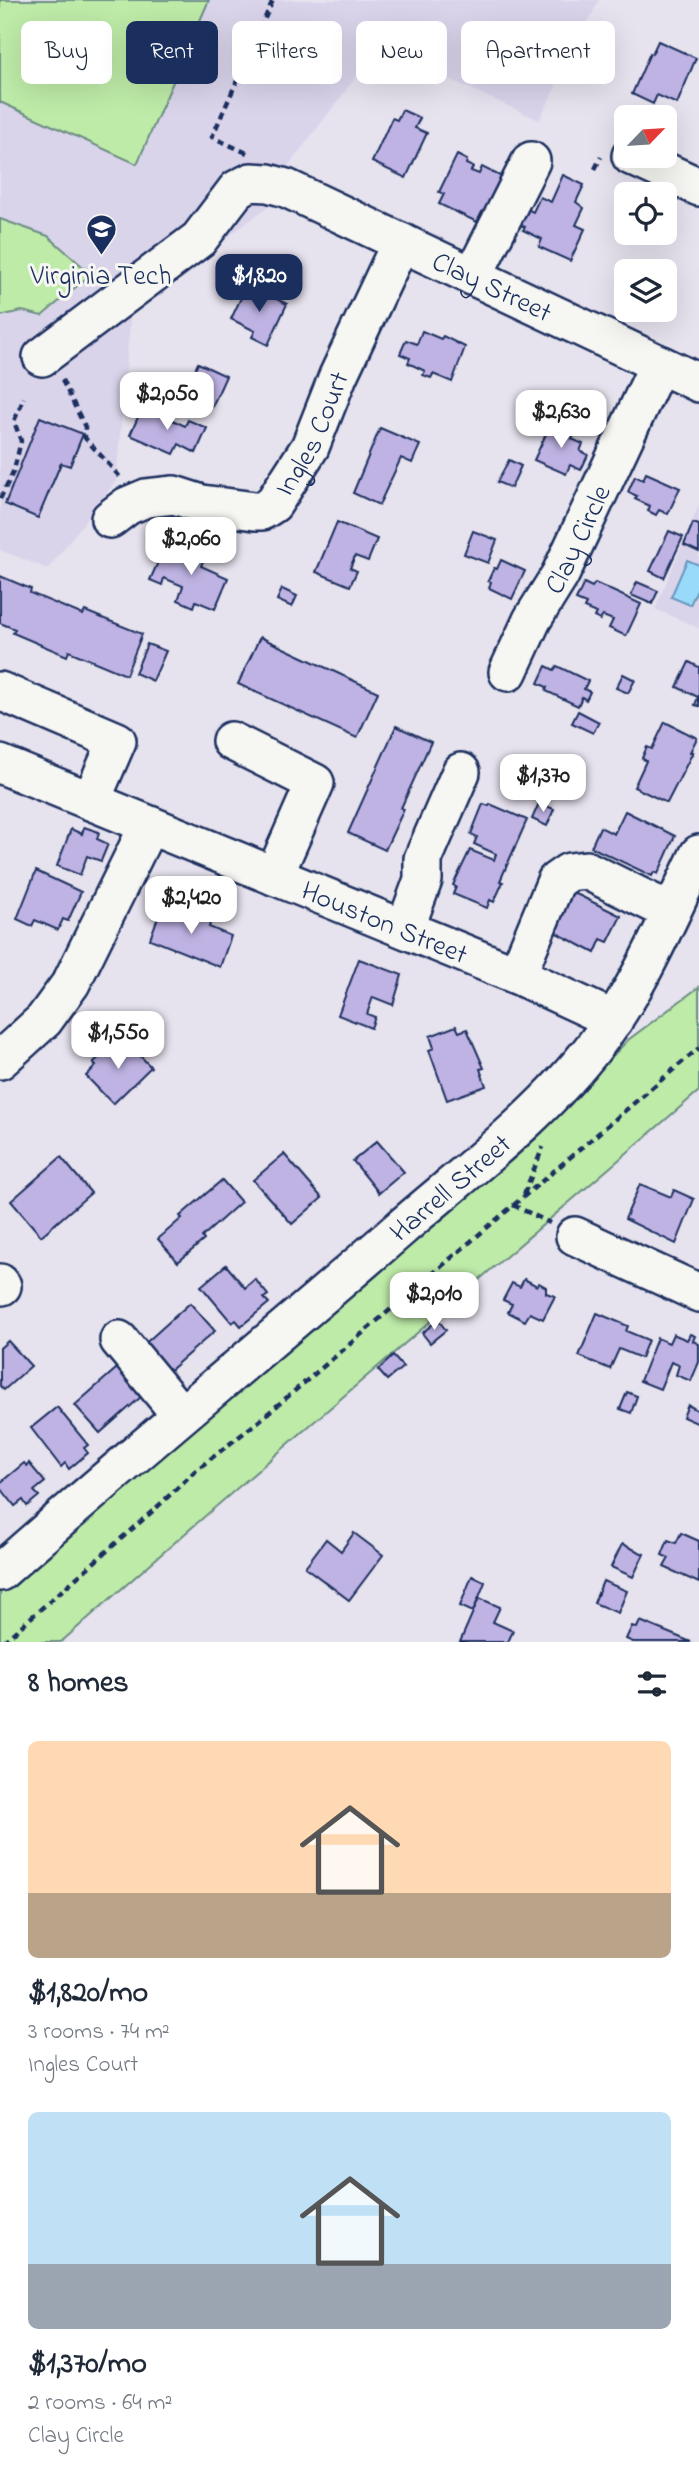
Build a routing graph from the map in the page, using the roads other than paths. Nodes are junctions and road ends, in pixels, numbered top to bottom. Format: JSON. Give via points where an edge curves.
{"nodes":[{"id":1,"x":531,"y":161,"type":"dead end"},
{"id":2,"x":658,"y":168,"type":"edge"},
{"id":3,"x":699,"y":187,"type":"edge"},
{"id":4,"x":401,"y":242,"type":"junction"},
{"id":5,"x":472,"y":276,"type":"junction"},
{"id":6,"x":50,"y":364,"type":"road end"},
{"id":7,"x":659,"y":364,"type":"junction"},
{"id":8,"x":699,"y":383,"type":"edge"},
{"id":9,"x":110,"y":519,"type":"dead end"},
{"id":10,"x":508,"y":672,"type":"dead end"},
{"id":11,"x":0,"y":691,"type":"edge"},
{"id":12,"x":230,"y":741,"type":"dead end"},
{"id":13,"x":0,"y":764,"type":"edge"},
{"id":14,"x":461,"y":772,"type":"dead end"},
{"id":15,"x":91,"y":801,"type":"junction"},
{"id":16,"x":149,"y":825,"type":"junction"},
{"id":17,"x":699,"y":854,"type":"edge"},
{"id":18,"x":274,"y":876,"type":"junction"},
{"id":19,"x":671,"y":912,"type":"junction"},
{"id":20,"x":405,"y":929,"type":"junction"},
{"id":21,"x":517,"y":975,"type":"junction"},
{"id":22,"x":614,"y":1020,"type":"junction"},
{"id":23,"x":0,"y":1060,"type":"edge"},
{"id":24,"x":575,"y":1236,"type":"road end"},
{"id":25,"x":699,"y":1293,"type":"edge"},
{"id":26,"x":119,"y":1340,"type":"dead end"},
{"id":27,"x":181,"y":1415,"type":"junction"},
{"id":28,"x":3,"y":1565,"type":"edge"}],
"edges":[{"from":1,"to":5,"type":"street"},
{"from":2,"to":3,"type":"street"},
{"from":4,"to":5,"type":"street","name":"Clay Street"},
{"from":4,"to":6,"type":"street","name":"Clay Street","via":[[286,188],[251,182],[237,189],[199,239]]},
{"from":4,"to":9,"type":"street","name":"Ingles Court","via":[[310,447],[273,504],[255,511],[202,505],[174,495],[146,498]]},
{"from":5,"to":7,"type":"street","name":"Clay Street"},
{"from":7,"to":8,"type":"street","name":"Clay Street"},
{"from":7,"to":10,"type":"street","name":"Clay Circle","via":[[560,575]]},
{"from":11,"to":15,"type":"street","via":[[117,741]]},
{"from":12,"to":18,"type":"street","via":[[315,782]]},
{"from":13,"to":15,"type":"street","name":"Houston Street"},
{"from":14,"to":20,"type":"street","via":[[423,859],[423,880]]},
{"from":15,"to":16,"type":"street","name":"Houston Street"},
{"from":16,"to":18,"type":"street","name":"Houston Street"},
{"from":16,"to":23,"type":"street","via":[[71,984],[44,1020]]},
{"from":17,"to":19,"type":"street","name":"Harrell Street"},
{"from":18,"to":20,"type":"street","name":"Houston Street"},
{"from":19,"to":21,"type":"street","via":[[586,870],[569,872],[556,881]]},
{"from":19,"to":22,"type":"street","name":"Harrell Street"},
{"from":20,"to":21,"type":"street","name":"Houston Street"},
{"from":21,"to":22,"type":"street","name":"Houston Street"},
{"from":22,"to":27,"type":"street","name":"Harrell Street","via":[[546,1101]]},
{"from":24,"to":25,"type":"street"},
{"from":26,"to":27,"type":"street"},
{"from":27,"to":28,"type":"street","name":"Harrell Street"}]}
